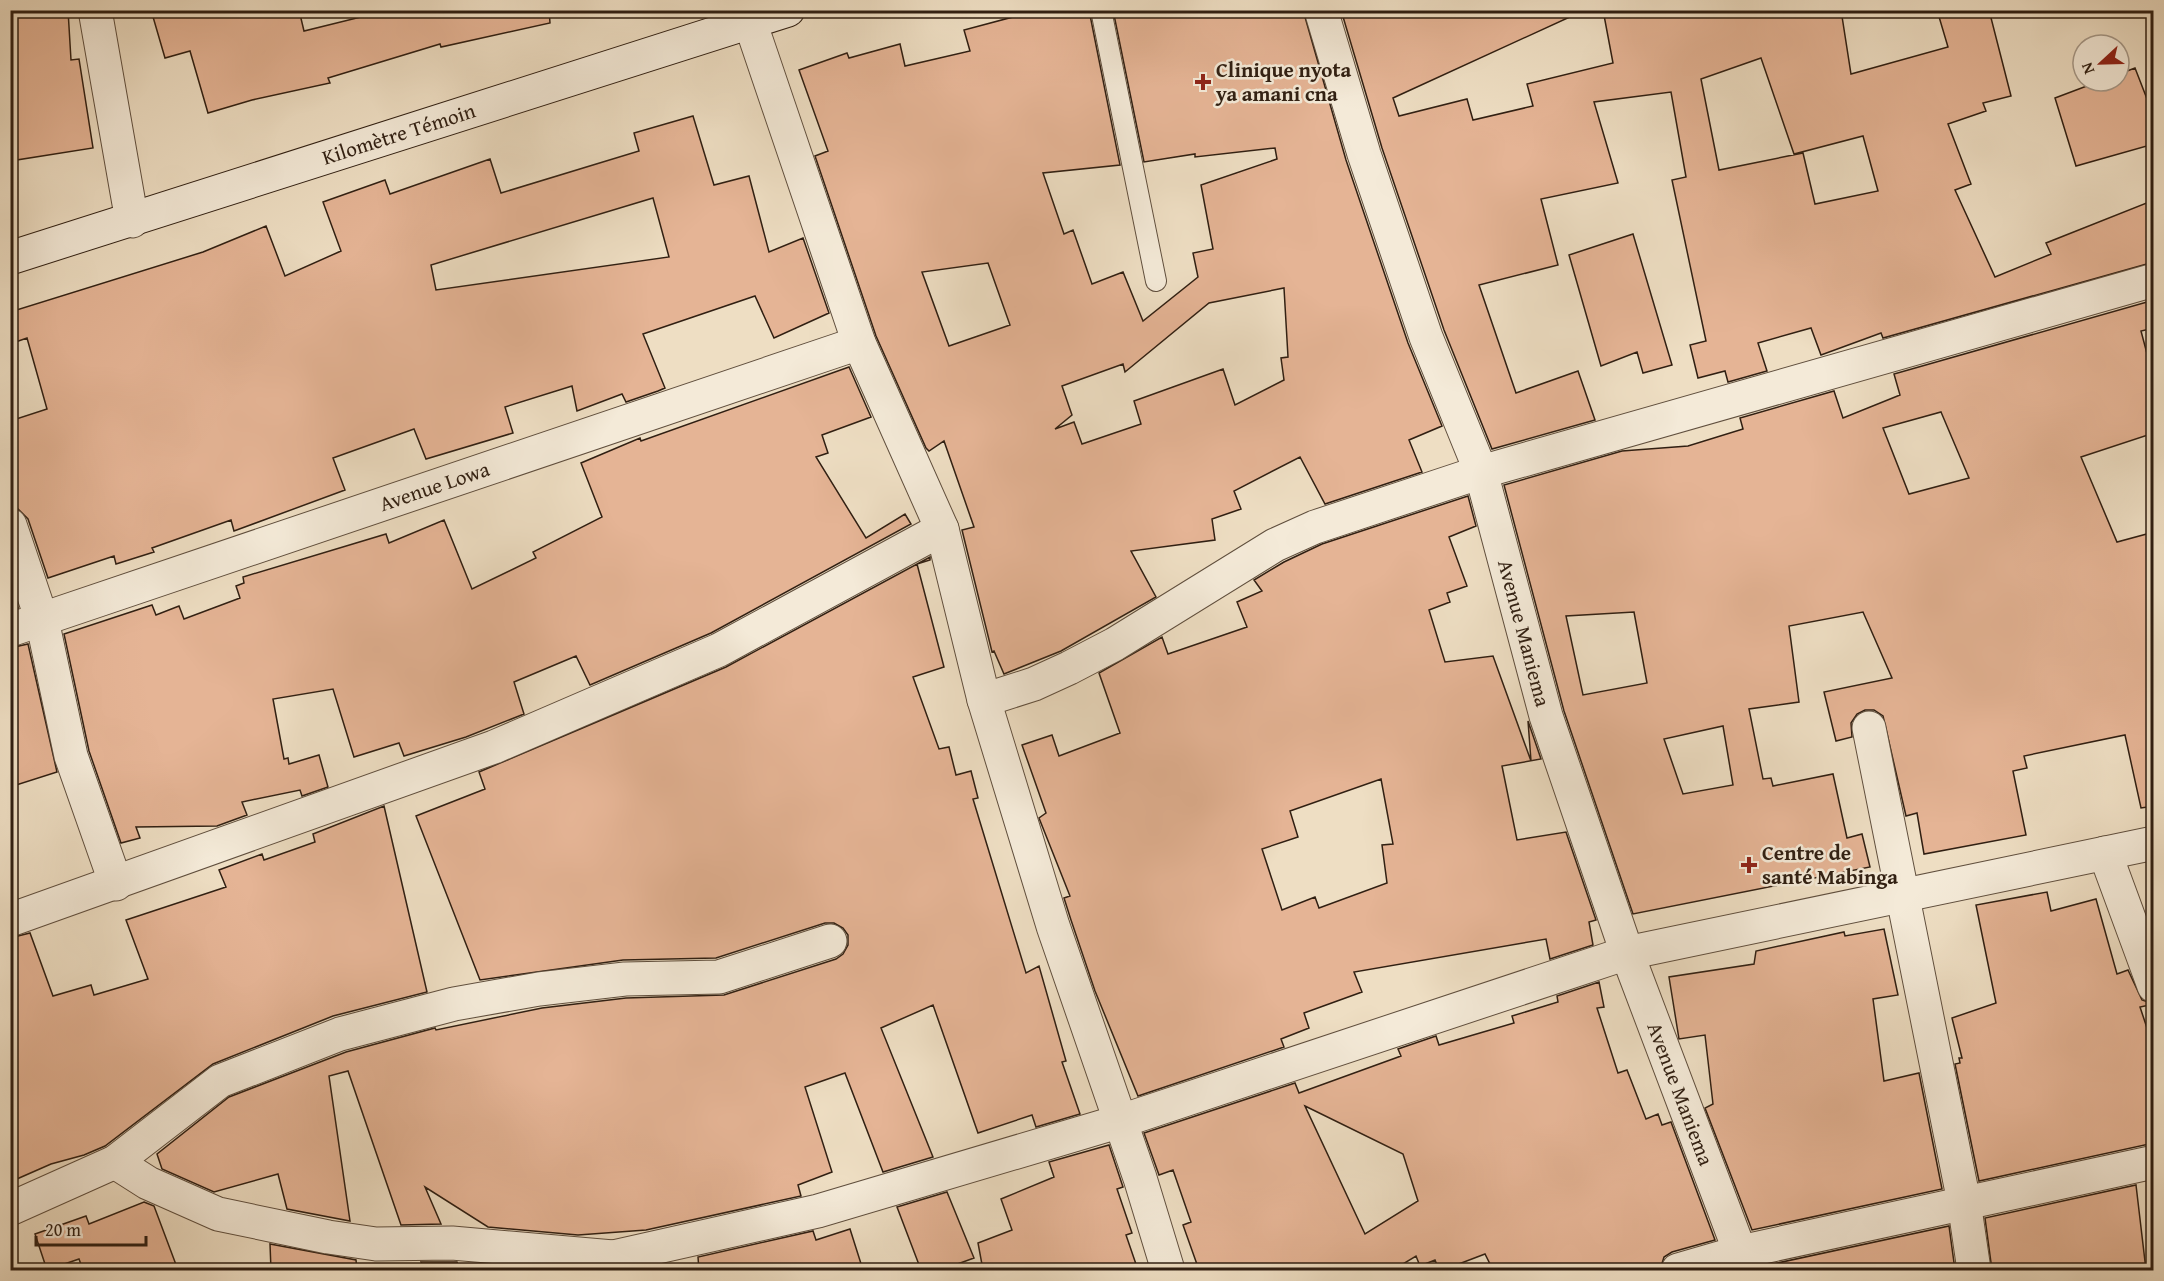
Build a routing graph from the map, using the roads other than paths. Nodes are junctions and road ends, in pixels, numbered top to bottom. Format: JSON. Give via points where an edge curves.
{"nodes":[{"id":1,"x":94,"y":10,"type":"edge"},
{"id":2,"x":788,"y":10,"type":"edge"},
{"id":3,"x":1101,"y":10,"type":"edge"},
{"id":4,"x":1321,"y":10,"type":"edge"},
{"id":5,"x":748,"y":16,"type":"edge"},
{"id":6,"x":132,"y":221,"type":"junction"},
{"id":7,"x":10,"y":258,"type":"edge"},
{"id":8,"x":2154,"y":280,"type":"edge"},
{"id":9,"x":1156,"y":281,"type":"dead end"},
{"id":10,"x":859,"y":343,"type":"junction"},
{"id":11,"x":1482,"y":472,"type":"junction"},
{"id":12,"x":10,"y":525,"type":"edge"},
{"id":13,"x":942,"y":529,"type":"junction"},
{"id":14,"x":42,"y":620,"type":"junction"},
{"id":15,"x":10,"y":630,"type":"edge"},
{"id":16,"x":984,"y":700,"type":"junction"},
{"id":17,"x":1869,"y":728,"type":"dead end"},
{"id":18,"x":2154,"y":843,"type":"edge"},
{"id":19,"x":2104,"y":853,"type":"junction"},
{"id":20,"x":116,"y":884,"type":"junction"},
{"id":21,"x":1901,"y":895,"type":"junction"},
{"id":22,"x":10,"y":920,"type":"edge"},
{"id":23,"x":830,"y":941,"type":"dead end"},
{"id":24,"x":1627,"y":953,"type":"junction"},
{"id":25,"x":2154,"y":986,"type":"edge"},
{"id":26,"x":1121,"y":1121,"type":"junction"},
{"id":27,"x":115,"y":1162,"type":"junction"},
{"id":28,"x":2154,"y":1162,"type":"edge"},
{"id":29,"x":1964,"y":1202,"type":"junction"},
{"id":30,"x":10,"y":1209,"type":"edge"},
{"id":31,"x":1740,"y":1252,"type":"junction"},
{"id":32,"x":613,"y":1257,"type":"junction"},
{"id":33,"x":499,"y":1259,"type":"edge"},
{"id":34,"x":649,"y":1270,"type":"edge"},
{"id":35,"x":1168,"y":1270,"type":"edge"},
{"id":36,"x":1678,"y":1270,"type":"edge"},
{"id":37,"x":1974,"y":1270,"type":"edge"}],
"edges":[{"from":1,"to":6,"type":"street"},
{"from":2,"to":5,"type":"street","name":"Kilomètre Témoin"},
{"from":3,"to":9,"type":"lane"},
{"from":4,"to":11,"type":"street","name":"Avenue Maniema","via":[[1364,154],[1426,337]]},
{"from":5,"to":6,"type":"street","name":"Kilomètre Témoin"},
{"from":5,"to":10,"type":"street"},
{"from":6,"to":7,"type":"street","name":"Kilomètre Témoin"},
{"from":8,"to":11,"type":"street"},
{"from":10,"to":13,"type":"street"},
{"from":10,"to":14,"type":"street","name":"Avenue Lowa"},
{"from":11,"to":16,"type":"street","via":[[1315,527],[1275,545],[1069,668]]},
{"from":11,"to":24,"type":"street","name":"Avenue Maniema","via":[[1546,716]]},
{"from":12,"to":14,"type":"street"},
{"from":13,"to":16,"type":"street"},
{"from":13,"to":20,"type":"street","via":[[719,650],[593,705],[494,747]]},
{"from":14,"to":15,"type":"street","name":"Avenue Lowa"},
{"from":14,"to":20,"type":"street","via":[[71,756]]},
{"from":16,"to":26,"type":"street","via":[[1053,926]]},
{"from":17,"to":21,"type":"street"},
{"from":18,"to":19,"type":"street"},
{"from":19,"to":21,"type":"street"},
{"from":19,"to":25,"type":"street"},
{"from":20,"to":22,"type":"street"},
{"from":21,"to":24,"type":"street"},
{"from":21,"to":29,"type":"street"},
{"from":23,"to":27,"type":"street","via":[[719,977],[625,979],[539,989],[454,1004],[340,1034],[220,1081]]},
{"from":24,"to":26,"type":"street"},
{"from":24,"to":31,"type":"street","name":"Avenue Maniema"},
{"from":26,"to":32,"type":"street","via":[[818,1211]]},
{"from":26,"to":35,"type":"street"},
{"from":27,"to":30,"type":"street"},
{"from":27,"to":33,"type":"street","via":[[148,1183],[218,1214],[376,1244],[452,1242]]},
{"from":28,"to":29,"type":"street"},
{"from":29,"to":31,"type":"street"},
{"from":29,"to":37,"type":"street"},
{"from":31,"to":36,"type":"street"},
{"from":32,"to":33,"type":"street"},
{"from":32,"to":34,"type":"street"}]}
